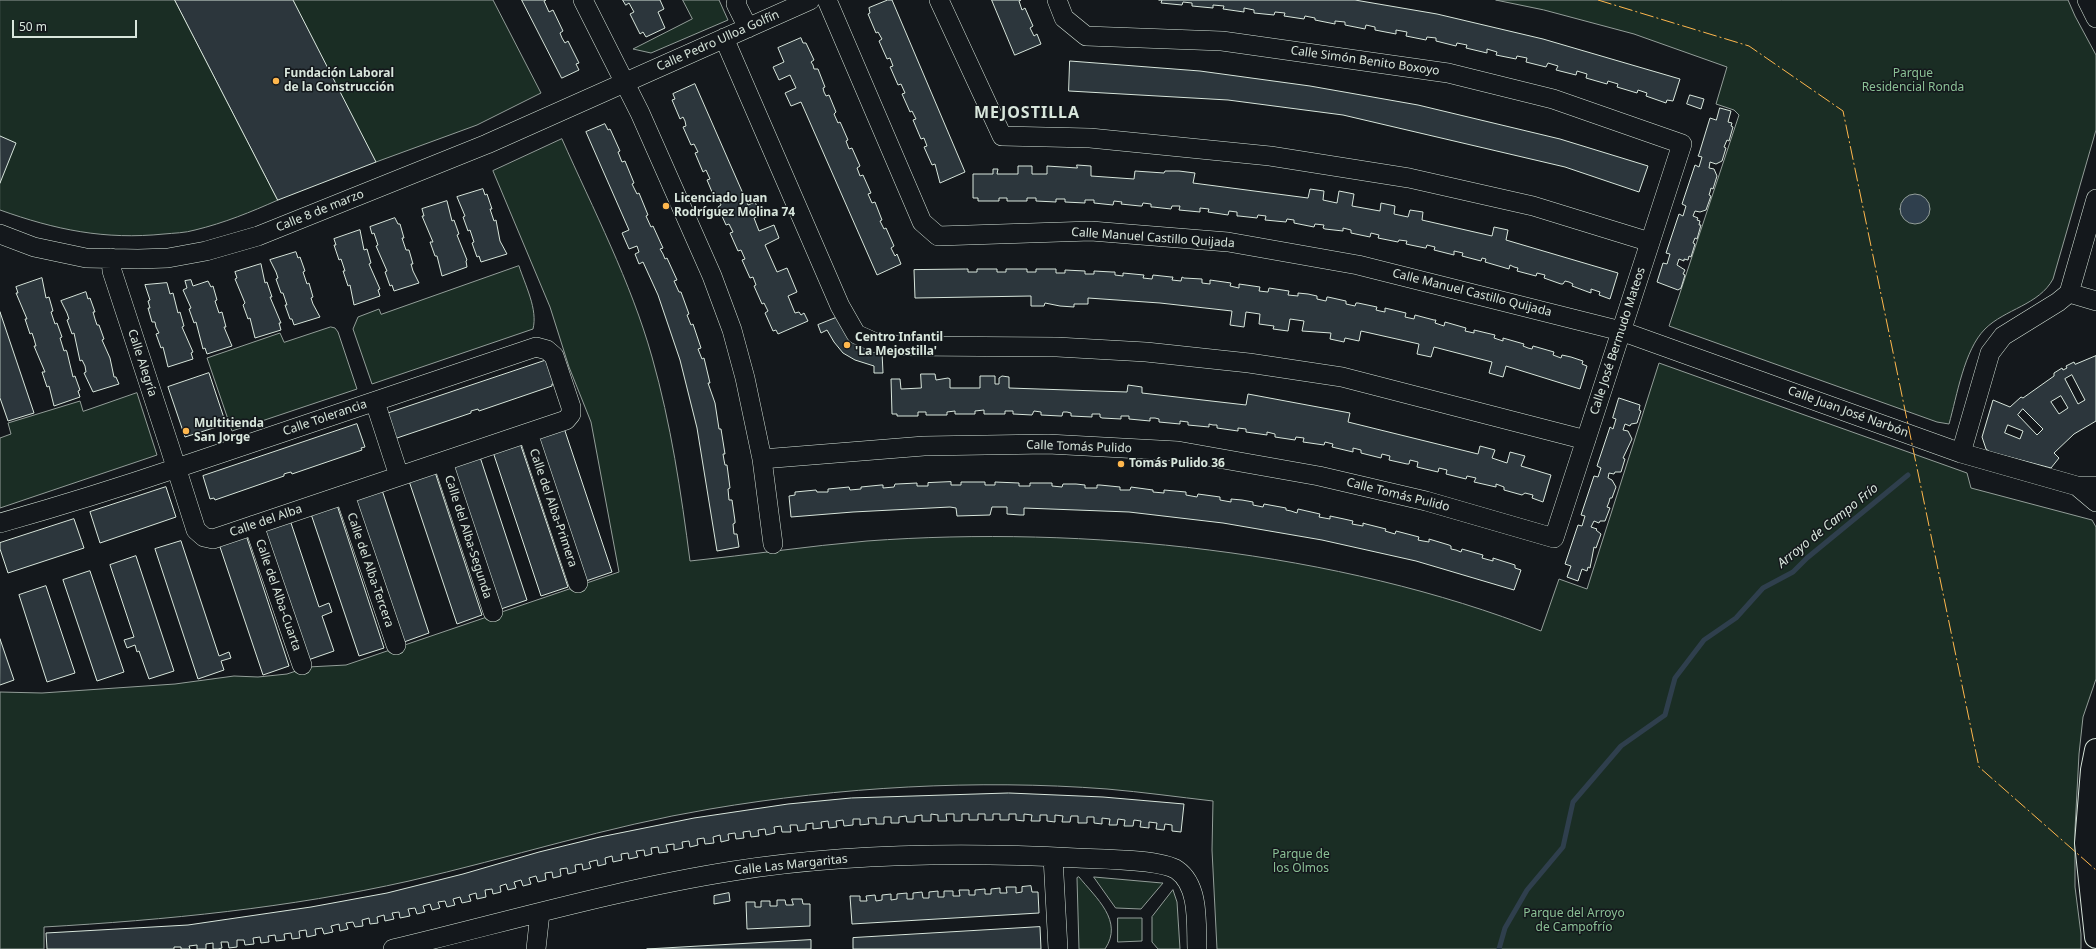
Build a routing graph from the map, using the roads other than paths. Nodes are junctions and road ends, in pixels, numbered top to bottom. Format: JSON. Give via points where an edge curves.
{"nodes":[{"id":1,"x":583,"y":0,"type":"edge"},
{"id":2,"x":737,"y":0,"type":"edge"},
{"id":3,"x":810,"y":0,"type":"edge"},
{"id":4,"x":827,"y":0,"type":"edge"},
{"id":5,"x":939,"y":0,"type":"edge"},
{"id":6,"x":1057,"y":0,"type":"edge"},
{"id":7,"x":2087,"y":0,"type":"edge"},
{"id":8,"x":2096,"y":18,"type":"edge"},
{"id":9,"x":748,"y":28,"type":"junction"},
{"id":10,"x":724,"y":38,"type":"junction"},
{"id":11,"x":626,"y":82,"type":"junction"},
{"id":12,"x":1682,"y":144,"type":"joint"},
{"id":13,"x":2096,"y":199,"type":"edge"},
{"id":14,"x":0,"y":234,"type":"edge"},
{"id":15,"x":1650,"y":242,"type":"junction"},
{"id":16,"x":111,"y":258,"type":"junction"},
{"id":17,"x":2069,"y":293,"type":"junction"},
{"id":18,"x":2096,"y":301,"type":"edge"},
{"id":19,"x":1621,"y":331,"type":"junction"},
{"id":20,"x":536,"y":347,"type":"joint"},
{"id":21,"x":375,"y":402,"type":"junction"},
{"id":22,"x":528,"y":433,"type":"junction"},
{"id":23,"x":1586,"y":440,"type":"junction"},
{"id":24,"x":1960,"y":453,"type":"junction"},
{"id":25,"x":762,"y":458,"type":"junction"},
{"id":26,"x":443,"y":462,"type":"junction"},
{"id":27,"x":177,"y":468,"type":"junction"},
{"id":28,"x":399,"y":476,"type":"junction"},
{"id":29,"x":2077,"y":486,"type":"junction"},
{"id":30,"x":2096,"y":486,"type":"edge"},
{"id":31,"x":345,"y":495,"type":"junction"},
{"id":32,"x":2096,"y":502,"type":"edge"},
{"id":33,"x":0,"y":523,"type":"edge"},
{"id":34,"x":254,"y":525,"type":"junction"},
{"id":35,"x":1554,"y":538,"type":"joint"},
{"id":36,"x":773,"y":544,"type":"dead end"},
{"id":37,"x":578,"y":583,"type":"dead end"},
{"id":38,"x":493,"y":612,"type":"dead end"},
{"id":39,"x":396,"y":645,"type":"dead end"},
{"id":40,"x":302,"y":665,"type":"dead end"},
{"id":41,"x":2096,"y":750,"type":"edge"},
{"id":42,"x":1053,"y":857,"type":"junction"},
{"id":43,"x":540,"y":913,"type":"junction"},
{"id":44,"x":2096,"y":937,"type":"edge"},
{"id":45,"x":394,"y":949,"type":"edge"},
{"id":46,"x":536,"y":949,"type":"edge"},
{"id":47,"x":1058,"y":949,"type":"edge"},
{"id":48,"x":1197,"y":949,"type":"edge"}],
"edges":[{"from":1,"to":11,"type":"street"},
{"from":2,"to":9,"type":"street","via":[[736,4]]},
{"from":3,"to":9,"type":"street","name":"Calle Pedro Ulloa Golfín"},
{"from":4,"to":19,"type":"street","name":"Calle Manuel Castillo Quijada","via":[[922,222],[938,236],[1091,231],[1228,242],[1358,265]]},
{"from":5,"to":15,"type":"street","via":[[1002,136],[1090,138],[1246,154],[1401,177],[1533,206]]},
{"from":6,"to":12,"type":"street","name":"Calle Simón Benito Boxoyo","via":[[1064,18],[1086,36],[1222,41],[1448,74],[1553,99]]},
{"from":7,"to":8,"type":"street"},
{"from":9,"to":10,"type":"street","name":"Calle Pedro Ulloa Golfín"},
{"from":10,"to":11,"type":"street","name":"Calle Pedro Ulloa Golfín"},
{"from":10,"to":23,"type":"street","via":[[840,306],[856,334],[876,342],[906,346],[1057,347],[1146,352],[1249,363],[1342,377]]},
{"from":11,"to":16,"type":"street","name":"Calle 8 de marzo","via":[[487,144],[258,236],[206,251],[168,258]]},
{"from":11,"to":25,"type":"street","via":[[712,276],[730,323]]},
{"from":12,"to":15,"type":"street","name":"Calle José Bermudo Mateos"},
{"from":13,"to":17,"type":"street"},
{"from":14,"to":16,"type":"street","name":"Calle 8 de marzo","via":[[34,247],[86,258]]},
{"from":15,"to":19,"type":"street","name":"Calle José Bermudo Mateos"},
{"from":16,"to":27,"type":"street","name":"Calle Alegría","via":[[112,271]]},
{"from":17,"to":18,"type":"street"},
{"from":17,"to":24,"type":"street","via":[[2003,336],[1990,353]]},
{"from":19,"to":23,"type":"street","name":"Calle José Bermudo Mateos"},
{"from":19,"to":24,"type":"street","name":"Calle Juan José Narbón"},
{"from":20,"to":21,"type":"street","name":"Calle Tolerancia"},
{"from":20,"to":22,"type":"street","name":"Calle del Alba","via":[[547,350],[554,356],[571,414],[566,420]]},
{"from":21,"to":27,"type":"street","name":"Calle Tolerancia"},
{"from":21,"to":28,"type":"street"},
{"from":22,"to":26,"type":"street","name":"Calle del Alba"},
{"from":22,"to":37,"type":"street","name":"Calle del Alba-Primera"},
{"from":23,"to":35,"type":"street","name":"Calle José Bermudo Mateos"},
{"from":24,"to":29,"type":"street","name":"Calle Juan José Narbón"},
{"from":25,"to":35,"type":"street","name":"Calle Tomás Pulido","via":[[924,446],[1041,444],[1178,451],[1319,476],[1426,501]]},
{"from":25,"to":36,"type":"street"},
{"from":26,"to":28,"type":"street","name":"Calle del Alba"},
{"from":26,"to":38,"type":"street","name":"Calle del Alba-Segunda"},
{"from":27,"to":33,"type":"street","name":"Calle Tolerancia","via":[[78,501]]},
{"from":27,"to":34,"type":"street","name":"Calle del Alba","via":[[196,530],[204,537],[213,539]]},
{"from":28,"to":31,"type":"street","name":"Calle del Alba"},
{"from":29,"to":30,"type":"street","name":"Calle Juan José Narbón"},
{"from":29,"to":32,"type":"street","name":"Calle Juan José Narbón"},
{"from":31,"to":34,"type":"street","name":"Calle del Alba"},
{"from":31,"to":39,"type":"street","name":"Calle del Alba-Tercera"},
{"from":34,"to":40,"type":"street","name":"Calle del Alba-Cuarta"},
{"from":41,"to":44,"type":"main road","via":[[2086,843]]},
{"from":42,"to":43,"type":"street","name":"Calle Las Margaritas","via":[[899,855],[820,860],[734,871],[644,888]]},
{"from":42,"to":47,"type":"street"},
{"from":42,"to":48,"type":"street","name":"Calle Las Margaritas","via":[[1148,862],[1177,870],[1189,885],[1195,906]]},
{"from":43,"to":45,"type":"street","name":"Calle Las Margaritas"},
{"from":43,"to":46,"type":"street"}]}
